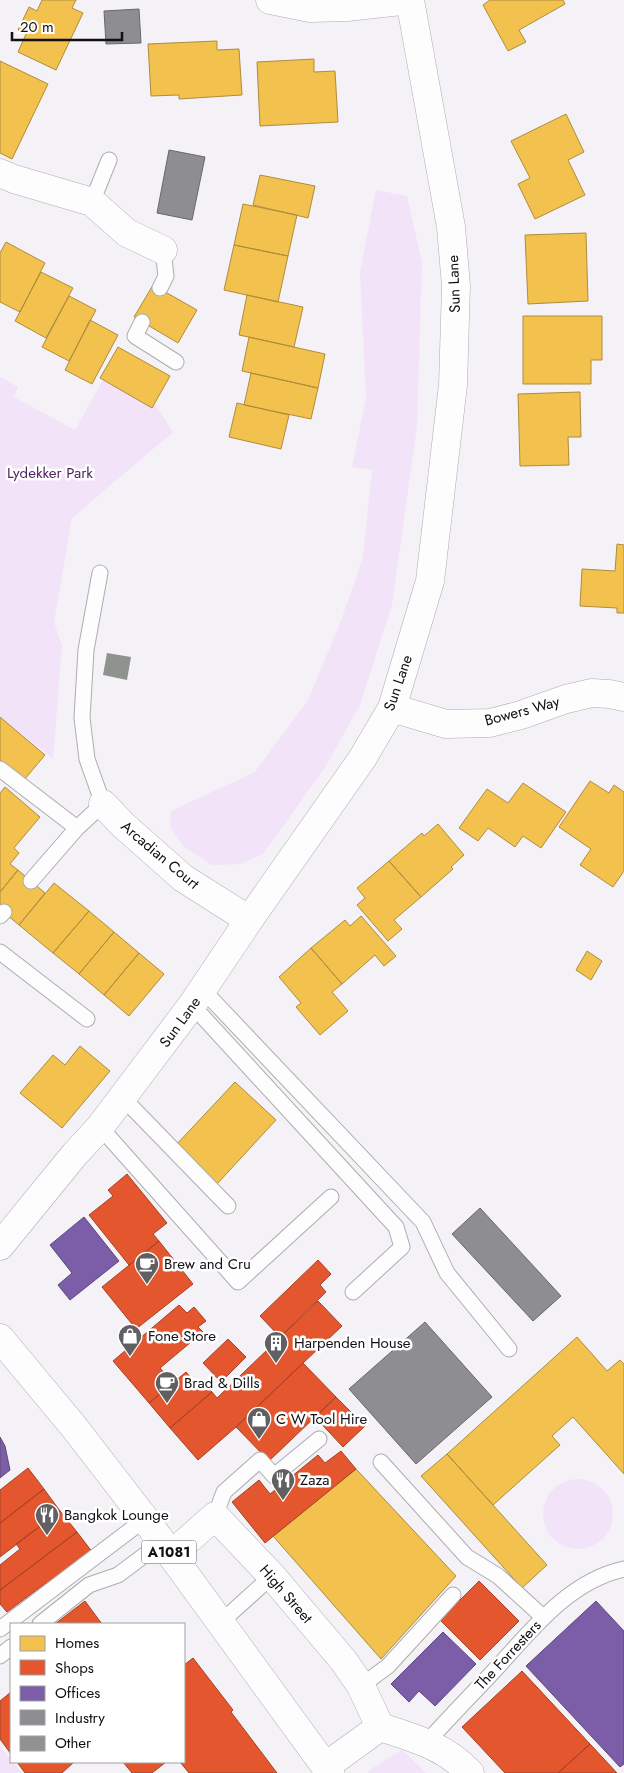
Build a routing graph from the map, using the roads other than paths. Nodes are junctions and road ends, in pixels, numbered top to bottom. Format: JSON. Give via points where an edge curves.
{"nodes":[{"id":1,"x":270,"y":0,"type":"edge"},
{"id":2,"x":410,"y":0,"type":"edge"},
{"id":3,"x":109,"y":160,"type":"dead end"},
{"id":4,"x":0,"y":173,"type":"edge"},
{"id":5,"x":92,"y":202,"type":"junction"},
{"id":6,"x":163,"y":250,"type":"joint"},
{"id":7,"x":160,"y":288,"type":"dead end"},
{"id":8,"x":142,"y":322,"type":"dead end"},
{"id":9,"x":176,"y":362,"type":"dead end"},
{"id":10,"x":100,"y":573,"type":"dead end"},
{"id":11,"x":624,"y":697,"type":"edge"},
{"id":12,"x":392,"y":708,"type":"junction"},
{"id":13,"x":0,"y":770,"type":"edge"},
{"id":14,"x":102,"y":804,"type":"junction"},
{"id":15,"x":77,"y":828,"type":"junction"},
{"id":16,"x":31,"y":881,"type":"dead end"},
{"id":17,"x":250,"y":920,"type":"junction"},
{"id":18,"x":0,"y":952,"type":"edge"},
{"id":19,"x":198,"y":997,"type":"junction"},
{"id":20,"x":87,"y":1019,"type":"dead end"},
{"id":21,"x":123,"y":1098,"type":"junction"},
{"id":22,"x":100,"y":1127,"type":"junction"},
{"id":23,"x":331,"y":1198,"type":"dead end"},
{"id":24,"x":228,"y":1206,"type":"dead end"},
{"id":25,"x":0,"y":1246,"type":"edge"},
{"id":26,"x":353,"y":1292,"type":"dead end"},
{"id":27,"x":0,"y":1338,"type":"edge"},
{"id":28,"x":509,"y":1349,"type":"dead end"},
{"id":29,"x":319,"y":1438,"type":"dead end"},
{"id":30,"x":381,"y":1462,"type":"dead end"},
{"id":31,"x":214,"y":1516,"type":"junction"},
{"id":32,"x":145,"y":1519,"type":"junction"},
{"id":33,"x":166,"y":1548,"type":"junction"},
{"id":34,"x":624,"y":1570,"type":"edge"},
{"id":35,"x":272,"y":1576,"type":"junction"},
{"id":36,"x":453,"y":1595,"type":"dead end"},
{"id":37,"x":543,"y":1617,"type":"junction"},
{"id":38,"x":221,"y":1622,"type":"junction"},
{"id":39,"x":41,"y":1623,"type":"edge"},
{"id":40,"x":0,"y":1629,"type":"edge"},
{"id":41,"x":10,"y":1648,"type":"edge"},
{"id":42,"x":0,"y":1656,"type":"edge"},
{"id":43,"x":362,"y":1686,"type":"junction"},
{"id":44,"x":380,"y":1727,"type":"junction"},
{"id":45,"x":427,"y":1742,"type":"junction"},
{"id":46,"x":328,"y":1769,"type":"edge"},
{"id":47,"x":470,"y":1773,"type":"edge"}],
"edges":[{"from":1,"to":2,"type":"street","via":[[310,8]]},
{"from":2,"to":12,"type":"street","name":"Sun Lane","via":[[451,227],[456,286],[453,386],[430,582]]},
{"from":3,"to":5,"type":"lane"},
{"from":4,"to":5,"type":"street"},
{"from":5,"to":6,"type":"street","via":[[127,233]]},
{"from":6,"to":7,"type":"lane","via":[[166,276]]},
{"from":8,"to":9,"type":"lane","via":[[135,336]]},
{"from":10,"to":14,"type":"lane","via":[[86,650],[82,718],[87,759]]},
{"from":11,"to":12,"type":"street","name":"Bowers Way","via":[[592,693],[490,723],[446,724]]},
{"from":12,"to":17,"type":"street","name":"Sun Lane","via":[[362,759]]},
{"from":13,"to":15,"type":"lane"},
{"from":14,"to":15,"type":"lane"},
{"from":14,"to":17,"type":"street","name":"Arcadian Court","via":[[183,878]]},
{"from":15,"to":16,"type":"lane"},
{"from":17,"to":19,"type":"street","name":"Sun Lane"},
{"from":18,"to":20,"type":"lane"},
{"from":19,"to":21,"type":"street","name":"Sun Lane"},
{"from":19,"to":26,"type":"lane","via":[[396,1227],[402,1247]]},
{"from":19,"to":28,"type":"lane","via":[[423,1222],[447,1273]]},
{"from":21,"to":22,"type":"street","name":"Sun Lane"},
{"from":21,"to":24,"type":"lane"},
{"from":22,"to":23,"type":"lane","via":[[238,1282]]},
{"from":22,"to":25,"type":"street","name":"Sun Lane"},
{"from":27,"to":32,"type":"street","number":"A1081"},
{"from":29,"to":31,"type":"lane","via":[[274,1476],[260,1460],[224,1492]]},
{"from":30,"to":37,"type":"lane","via":[[467,1557],[498,1576]]},
{"from":31,"to":33,"type":"street"},
{"from":31,"to":35,"type":"street","name":"High Street"},
{"from":32,"to":33,"type":"street","number":"A1081"},
{"from":32,"to":40,"type":"lane"},
{"from":33,"to":38,"type":"street","number":"A1081"},
{"from":33,"to":39,"type":"lane","via":[[118,1575],[89,1585]]},
{"from":34,"to":37,"type":"lane","name":"The Forresters","via":[[598,1576]]},
{"from":35,"to":38,"type":"lane"},
{"from":35,"to":43,"type":"street","name":"High Street"},
{"from":36,"to":43,"type":"lane","via":[[388,1666]]},
{"from":37,"to":45,"type":"lane","name":"The Forresters"},
{"from":38,"to":46,"type":"street","number":"A1081"},
{"from":41,"to":42,"type":"lane"},
{"from":43,"to":44,"type":"street","name":"High Street"},
{"from":44,"to":45,"type":"street"},
{"from":44,"to":46,"type":"street"},
{"from":45,"to":47,"type":"street"}]}
